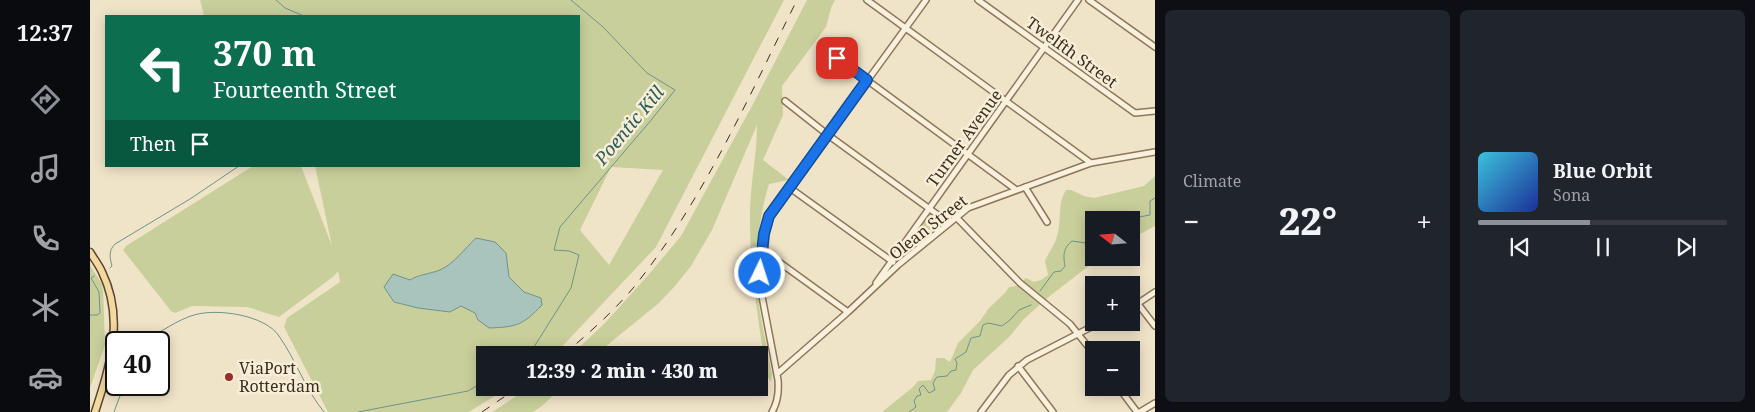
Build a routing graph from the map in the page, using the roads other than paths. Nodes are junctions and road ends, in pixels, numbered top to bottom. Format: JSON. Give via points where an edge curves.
{"nodes":[{"id":1,"x":867,"y":0,"type":"edge"},
{"id":2,"x":926,"y":0,"type":"edge"},
{"id":3,"x":978,"y":0,"type":"edge"},
{"id":4,"x":1078,"y":0,"type":"edge"},
{"id":5,"x":1089,"y":0,"type":"edge"},
{"id":6,"x":906,"y":28,"type":"junction"},
{"id":7,"x":822,"y":47,"type":"dead end"},
{"id":8,"x":1045,"y":47,"type":"junction"},
{"id":9,"x":1155,"y":47,"type":"edge"},
{"id":10,"x":867,"y":80,"type":"junction"},
{"id":11,"x":785,"y":101,"type":"dead end"},
{"id":12,"x":1006,"y":101,"type":"junction"},
{"id":13,"x":1155,"y":111,"type":"edge"},
{"id":14,"x":828,"y":135,"type":"junction"},
{"id":15,"x":1155,"y":152,"type":"edge"},
{"id":16,"x":968,"y":154,"type":"junction"},
{"id":17,"x":1091,"y":163,"type":"junction"},
{"id":18,"x":1025,"y":187,"type":"junction"},
{"id":19,"x":790,"y":188,"type":"junction"},
{"id":20,"x":1015,"y":189,"type":"junction"},
{"id":21,"x":929,"y":207,"type":"junction"},
{"id":22,"x":956,"y":217,"type":"junction"},
{"id":23,"x":949,"y":222,"type":"junction"},
{"id":24,"x":1047,"y":222,"type":"dead end"},
{"id":25,"x":761,"y":249,"type":"junction"},
{"id":26,"x":90,"y":252,"type":"edge"},
{"id":27,"x":891,"y":260,"type":"junction"},
{"id":28,"x":898,"y":265,"type":"junction"},
{"id":29,"x":871,"y":292,"type":"junction"},
{"id":30,"x":1155,"y":292,"type":"edge"},
{"id":31,"x":1140,"y":303,"type":"edge"},
{"id":32,"x":1140,"y":307,"type":"edge"},
{"id":33,"x":848,"y":312,"type":"junction"},
{"id":34,"x":1155,"y":326,"type":"edge"},
{"id":35,"x":1085,"y":330,"type":"edge"},
{"id":36,"x":1078,"y":334,"type":"junction"},
{"id":37,"x":1085,"y":343,"type":"edge"},
{"id":38,"x":1018,"y":366,"type":"junction"},
{"id":39,"x":778,"y":374,"type":"junction"},
{"id":40,"x":1126,"y":396,"type":"edge"},
{"id":41,"x":1155,"y":403,"type":"edge"},
{"id":42,"x":95,"y":412,"type":"edge"},
{"id":43,"x":772,"y":412,"type":"edge"},
{"id":44,"x":981,"y":412,"type":"edge"},
{"id":45,"x":1053,"y":412,"type":"edge"},
{"id":46,"x":1139,"y":412,"type":"edge"}],
"edges":[{"from":1,"to":6,"type":"street"},
{"from":2,"to":6,"type":"street"},
{"from":3,"to":8,"type":"street","name":"Twelfth Street"},
{"from":4,"to":8,"type":"street","name":"Turner Avenue"},
{"from":5,"to":9,"type":"street"},
{"from":6,"to":10,"type":"street"},
{"from":6,"to":12,"type":"street"},
{"from":7,"to":10,"type":"street"},
{"from":8,"to":12,"type":"street","name":"Turner Avenue"},
{"from":8,"to":13,"type":"street","name":"Twelfth Street","via":[[1135,113]]},
{"from":10,"to":14,"type":"street"},
{"from":10,"to":16,"type":"street"},
{"from":11,"to":14,"type":"street"},
{"from":12,"to":16,"type":"street","name":"Turner Avenue"},
{"from":12,"to":17,"type":"street"},
{"from":14,"to":19,"type":"street"},
{"from":14,"to":21,"type":"street"},
{"from":15,"to":17,"type":"street","name":"Olean Street"},
{"from":16,"to":20,"type":"street"},
{"from":16,"to":21,"type":"street","name":"Turner Avenue"},
{"from":17,"to":18,"type":"street","name":"Olean Street"},
{"from":18,"to":20,"type":"street","name":"Olean Street"},
{"from":18,"to":24,"type":"street"},
{"from":19,"to":25,"type":"street","via":[[769,216]]},
{"from":19,"to":27,"type":"street"},
{"from":20,"to":22,"type":"street","name":"Olean Street","via":[[968,208]]},
{"from":21,"to":23,"type":"street"},
{"from":21,"to":27,"type":"street","name":"Turner Avenue"},
{"from":22,"to":23,"type":"street","name":"Olean Street"},
{"from":22,"to":36,"type":"street","via":[[1031,293]]},
{"from":23,"to":28,"type":"street","name":"Olean Street"},
{"from":25,"to":33,"type":"street"},
{"from":25,"to":39,"type":"street","via":[[760,286]]},
{"from":26,"to":42,"type":"main road","via":[[109,291],[114,330],[108,373]]},
{"from":27,"to":28,"type":"street"},
{"from":27,"to":29,"type":"street","name":"Turner Avenue"},
{"from":28,"to":29,"type":"street","name":"Olean Street"},
{"from":29,"to":33,"type":"street","name":"Olean Street"},
{"from":30,"to":31,"type":"street"},
{"from":32,"to":34,"type":"street"},
{"from":33,"to":39,"type":"street","name":"Olean Street"},
{"from":35,"to":36,"type":"street"},
{"from":36,"to":37,"type":"street"},
{"from":36,"to":38,"type":"street"},
{"from":38,"to":44,"type":"street"},
{"from":38,"to":45,"type":"street"},
{"from":39,"to":43,"type":"street","via":[[779,391]]},
{"from":40,"to":46,"type":"street"},
{"from":41,"to":46,"type":"street"}]}
